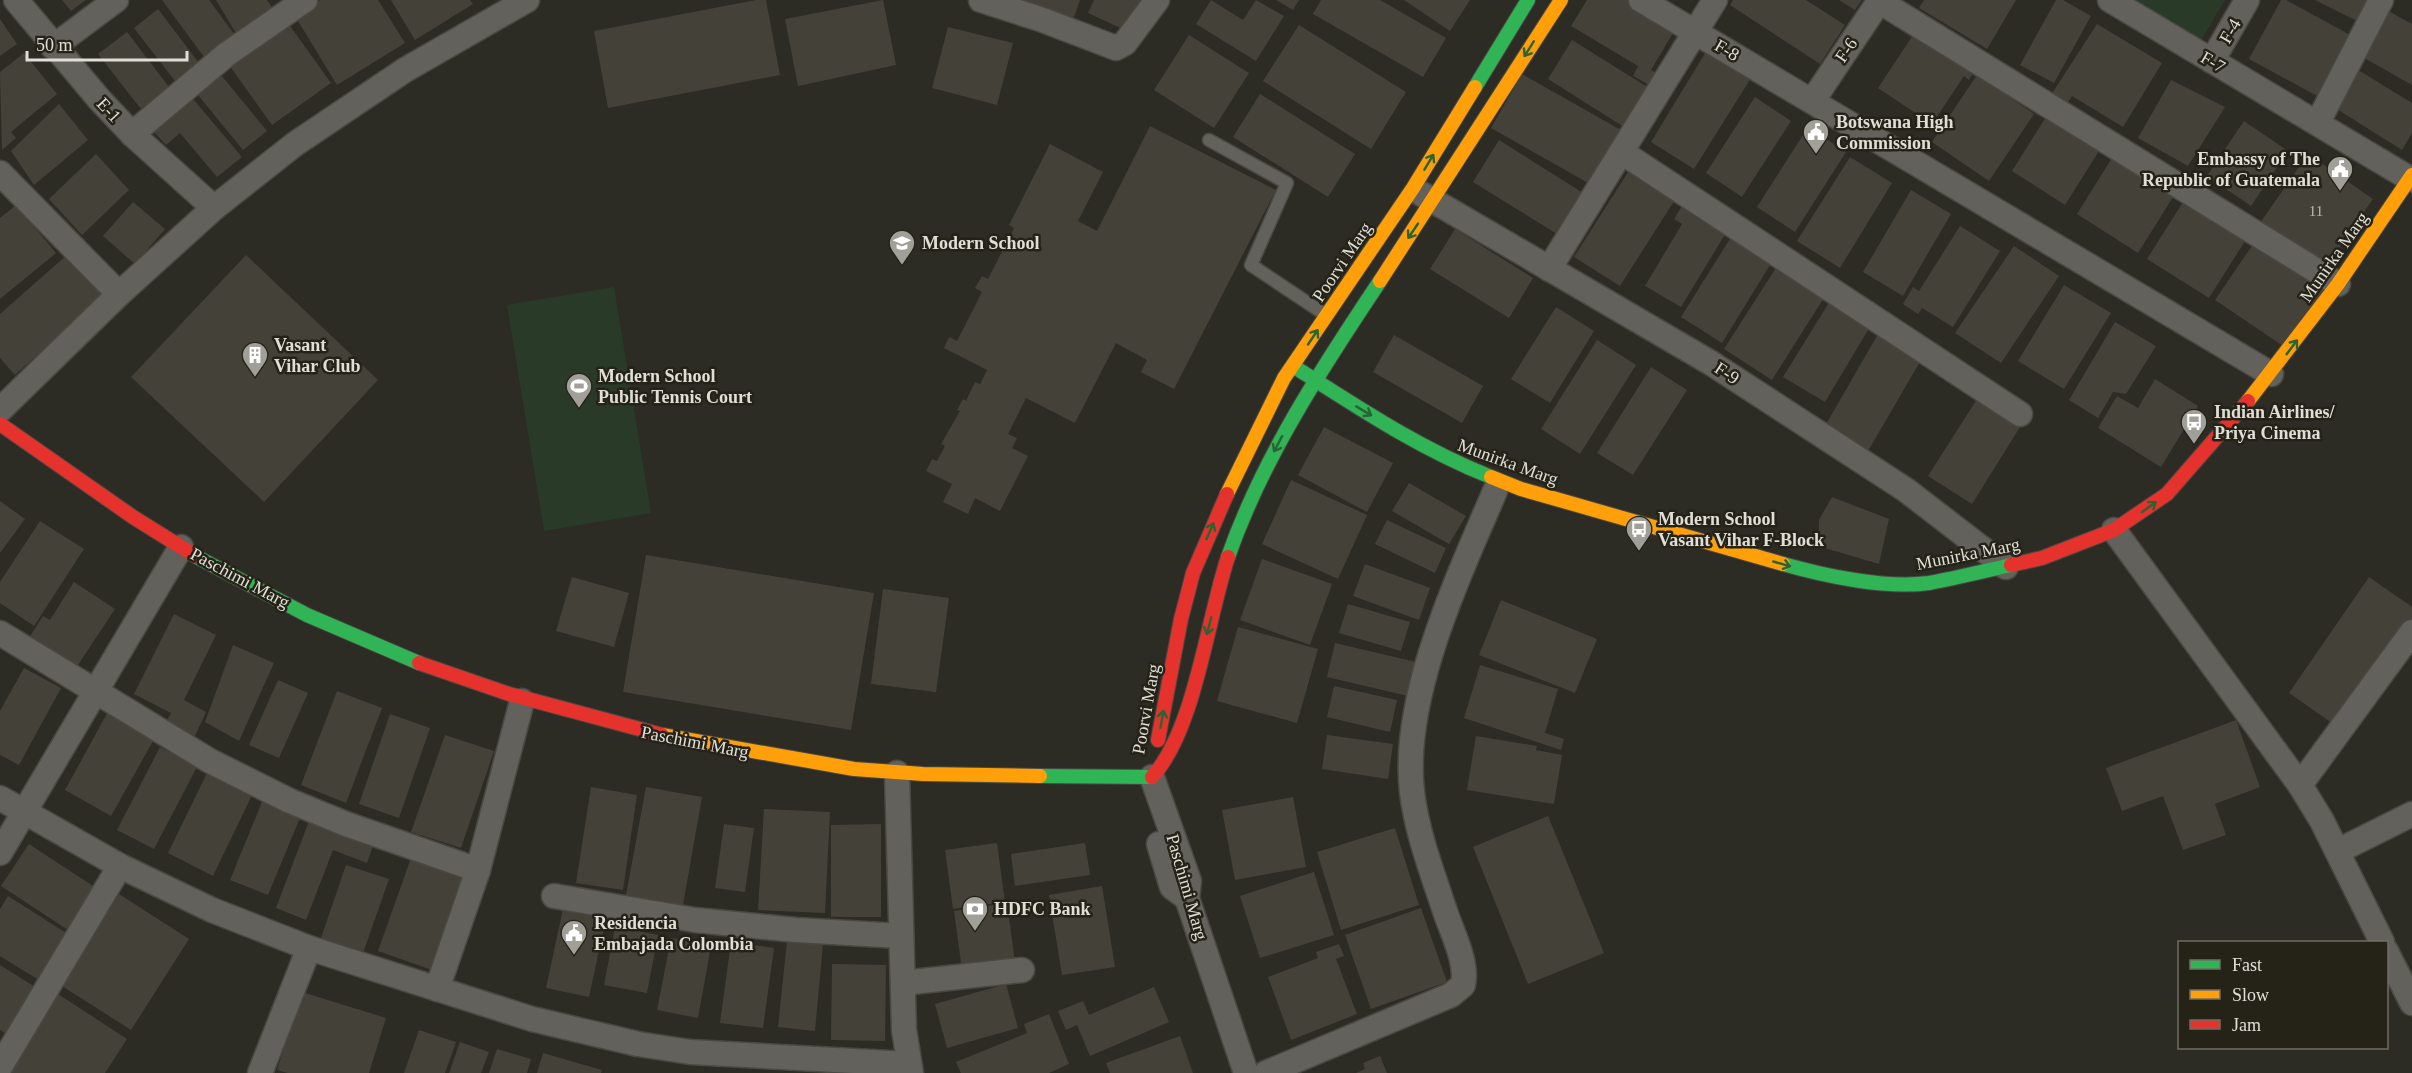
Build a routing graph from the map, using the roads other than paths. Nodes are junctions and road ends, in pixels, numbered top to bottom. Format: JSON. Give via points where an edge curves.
{"nodes":[{"id":1,"x":16,"y":0,"type":"edge"},
{"id":2,"x":116,"y":0,"type":"edge"},
{"id":3,"x":305,"y":0,"type":"edge"},
{"id":4,"x":527,"y":0,"type":"edge"},
{"id":5,"x":981,"y":0,"type":"edge"},
{"id":6,"x":1157,"y":0,"type":"edge"},
{"id":7,"x":1528,"y":0,"type":"edge"},
{"id":8,"x":1561,"y":0,"type":"edge"},
{"id":9,"x":1641,"y":0,"type":"edge"},
{"id":10,"x":1715,"y":0,"type":"edge"},
{"id":11,"x":1880,"y":0,"type":"edge"},
{"id":12,"x":2110,"y":0,"type":"edge"},
{"id":13,"x":2247,"y":0,"type":"edge"},
{"id":14,"x":2381,"y":0,"type":"edge"},
{"id":15,"x":1695,"y":31,"type":"junction"},
{"id":16,"x":53,"y":47,"type":"junction"},
{"id":17,"x":2212,"y":61,"type":"junction"},
{"id":18,"x":1813,"y":100,"type":"junction"},
{"id":19,"x":2318,"y":122,"type":"junction"},
{"id":20,"x":132,"y":134,"type":"junction"},
{"id":21,"x":1209,"y":140,"type":"dead end"},
{"id":22,"x":1623,"y":153,"type":"junction"},
{"id":23,"x":0,"y":173,"type":"edge"},
{"id":24,"x":2411,"y":178,"type":"edge"},
{"id":25,"x":1413,"y":188,"type":"junction"},
{"id":26,"x":1433,"y":201,"type":"junction"},
{"id":27,"x":214,"y":208,"type":"junction"},
{"id":28,"x":1549,"y":269,"type":"junction"},
{"id":29,"x":2338,"y":284,"type":"junction"},
{"id":30,"x":119,"y":294,"type":"junction"},
{"id":31,"x":1327,"y":316,"type":"junction"},
{"id":32,"x":1293,"y":366,"type":"junction"},
{"id":33,"x":2271,"y":374,"type":"junction"},
{"id":34,"x":1284,"y":378,"type":"junction"},
{"id":35,"x":1315,"y":379,"type":"junction"},
{"id":36,"x":1316,"y":398,"type":"junction"},
{"id":37,"x":0,"y":410,"type":"edge"},
{"id":38,"x":2020,"y":414,"type":"dead end"},
{"id":39,"x":0,"y":424,"type":"edge"},
{"id":40,"x":1495,"y":491,"type":"junction"},
{"id":41,"x":2190,"y":491,"type":"dead end"},
{"id":42,"x":2150,"y":524,"type":"dead end"},
{"id":43,"x":2123,"y":535,"type":"junction"},
{"id":44,"x":181,"y":547,"type":"junction"},
{"id":45,"x":2006,"y":567,"type":"junction"},
{"id":46,"x":2412,"y":632,"type":"edge"},
{"id":47,"x":0,"y":633,"type":"edge"},
{"id":48,"x":96,"y":692,"type":"junction"},
{"id":49,"x":522,"y":701,"type":"junction"},
{"id":50,"x":897,"y":773,"type":"junction"},
{"id":51,"x":1145,"y":777,"type":"junction"},
{"id":52,"x":2300,"y":785,"type":"junction"},
{"id":53,"x":0,"y":798,"type":"edge"},
{"id":54,"x":23,"y":812,"type":"junction"},
{"id":55,"x":2412,"y":814,"type":"edge"},
{"id":56,"x":2337,"y":851,"type":"junction"},
{"id":57,"x":0,"y":853,"type":"edge"},
{"id":58,"x":120,"y":866,"type":"junction"},
{"id":59,"x":478,"y":870,"type":"junction"},
{"id":60,"x":554,"y":896,"type":"dead end"},
{"id":61,"x":902,"y":936,"type":"junction"},
{"id":62,"x":2382,"y":941,"type":"edge"},
{"id":63,"x":309,"y":948,"type":"junction"},
{"id":64,"x":2388,"y":955,"type":"edge"},
{"id":65,"x":1022,"y":970,"type":"dead end"},
{"id":66,"x":903,"y":983,"type":"junction"},
{"id":67,"x":437,"y":989,"type":"junction"},
{"id":68,"x":2412,"y":1003,"type":"edge"},
{"id":69,"x":741,"y":1065,"type":"edge"},
{"id":70,"x":0,"y":1067,"type":"edge"},
{"id":71,"x":909,"y":1069,"type":"edge"},
{"id":72,"x":260,"y":1073,"type":"edge"},
{"id":73,"x":1246,"y":1073,"type":"edge"},
{"id":74,"x":1266,"y":1073,"type":"edge"}],
"edges":[{"from":1,"to":16,"type":"street","name":"E-1"},
{"from":2,"to":16,"type":"street"},
{"from":3,"to":20,"type":"street","via":[[227,54]]},
{"from":4,"to":27,"type":"street","via":[[353,103]]},
{"from":5,"to":6,"type":"street","via":[[1116,48],[1125,43]]},
{"from":25,"to":7,"type":"main road","name":"Poorvi Marg","one_way":true},
{"from":8,"to":26,"type":"main road","name":"Poorvi Marg","one_way":true},
{"from":9,"to":15,"type":"street","name":"F-8"},
{"from":10,"to":15,"type":"street"},
{"from":11,"to":18,"type":"street","name":"F-6"},
{"from":11,"to":29,"type":"street"},
{"from":12,"to":17,"type":"street","name":"F-7"},
{"from":13,"to":17,"type":"street","name":"F-4"},
{"from":14,"to":19,"type":"street"},
{"from":15,"to":18,"type":"street","name":"F-8"},
{"from":15,"to":22,"type":"street"},
{"from":16,"to":20,"type":"street","name":"E-1"},
{"from":17,"to":19,"type":"street","name":"F-7"},
{"from":18,"to":33,"type":"street","name":"F-8"},
{"from":19,"to":24,"type":"street","name":"F-7"},
{"from":20,"to":27,"type":"street","name":"E-1"},
{"from":21,"to":31,"type":"lane","via":[[1287,183],[1251,265]]},
{"from":22,"to":28,"type":"street"},
{"from":22,"to":38,"type":"street"},
{"from":23,"to":30,"type":"street"},
{"from":24,"to":29,"type":"main road","name":"Munirka Marg"},
{"from":25,"to":26,"type":"street","name":"F-9"},
{"from":25,"to":31,"type":"main road","name":"Poorvi Marg"},
{"from":26,"to":28,"type":"street","name":"F-9"},
{"from":26,"to":35,"type":"main road","name":"Poorvi Marg","one_way":true},
{"from":27,"to":30,"type":"street"},
{"from":28,"to":45,"type":"street","name":"F-9","via":[[1671,338],[1838,446],[1948,520]]},
{"from":33,"to":29,"type":"main road","name":"Munirka Marg","one_way":true},
{"from":30,"to":37,"type":"street"},
{"from":32,"to":31,"type":"main road","name":"Poorvi Marg","one_way":true},
{"from":32,"to":34,"type":"main road","name":"Poorvi Marg"},
{"from":32,"to":35,"type":"main road","name":"Munirka Marg"},
{"from":43,"to":33,"type":"main road","name":"Munirka Marg","one_way":true,"via":[[2167,494]]},
{"from":34,"to":36,"type":"main road","name":"Munirka Marg"},
{"from":51,"to":34,"type":"main road","name":"Poorvi Marg","one_way":true,"via":[[1193,573]]},
{"from":35,"to":36,"type":"main road","name":"Poorvi Marg"},
{"from":35,"to":45,"type":"main road","name":"Munirka Marg","one_way":true,"via":[[1414,441],[1486,476],[1809,572],[1894,584],[1928,583]]},
{"from":36,"to":40,"type":"main road","name":"Munirka Marg","via":[[1407,451]]},
{"from":36,"to":51,"type":"main road","name":"Poorvi Marg","one_way":true,"via":[[1240,523],[1222,575],[1182,727],[1166,762]]},
{"from":39,"to":44,"type":"main road","name":"Paschimi Marg"},
{"from":40,"to":43,"type":"main road","name":"Munirka Marg","via":[[1794,580],[1834,589],[1885,593],[1947,588],[2020,574]]},
{"from":40,"to":74,"type":"street","via":[[1431,652],[1411,744],[1412,792],[1422,843],[1463,963],[1463,985],[1451,995]]},
{"from":41,"to":42,"type":"main road"},
{"from":43,"to":45,"type":"main road","name":"Munirka Marg"},
{"from":43,"to":52,"type":"street"},
{"from":44,"to":48,"type":"street"},
{"from":44,"to":49,"type":"main road","name":"Paschimi Marg","via":[[358,639]]},
{"from":46,"to":52,"type":"street"},
{"from":47,"to":48,"type":"street"},
{"from":48,"to":54,"type":"street"},
{"from":48,"to":59,"type":"street","via":[[210,761],[291,801],[404,846]]},
{"from":49,"to":50,"type":"main road","name":"Paschimi Marg","via":[[657,735],[775,757]]},
{"from":49,"to":59,"type":"street"},
{"from":50,"to":51,"type":"main road","name":"Paschimi Marg"},
{"from":50,"to":61,"type":"street"},
{"from":51,"to":73,"type":"street","name":"Paschimi Marg","via":[[1172,887],[1187,898]]},
{"from":52,"to":56,"type":"street"},
{"from":53,"to":54,"type":"street"},
{"from":54,"to":57,"type":"street"},
{"from":54,"to":58,"type":"street"},
{"from":55,"to":56,"type":"street"},
{"from":56,"to":62,"type":"street"},
{"from":58,"to":63,"type":"street","via":[[212,910]]},
{"from":58,"to":70,"type":"street"},
{"from":59,"to":67,"type":"street"},
{"from":60,"to":61,"type":"street","via":[[695,921]]},
{"from":61,"to":66,"type":"street"},
{"from":63,"to":67,"type":"street"},
{"from":63,"to":72,"type":"street"},
{"from":64,"to":68,"type":"street"},
{"from":65,"to":66,"type":"street"},
{"from":66,"to":71,"type":"street"},
{"from":67,"to":69,"type":"street","via":[[532,1019]]},
{"from":69,"to":71,"type":"street"}]}
